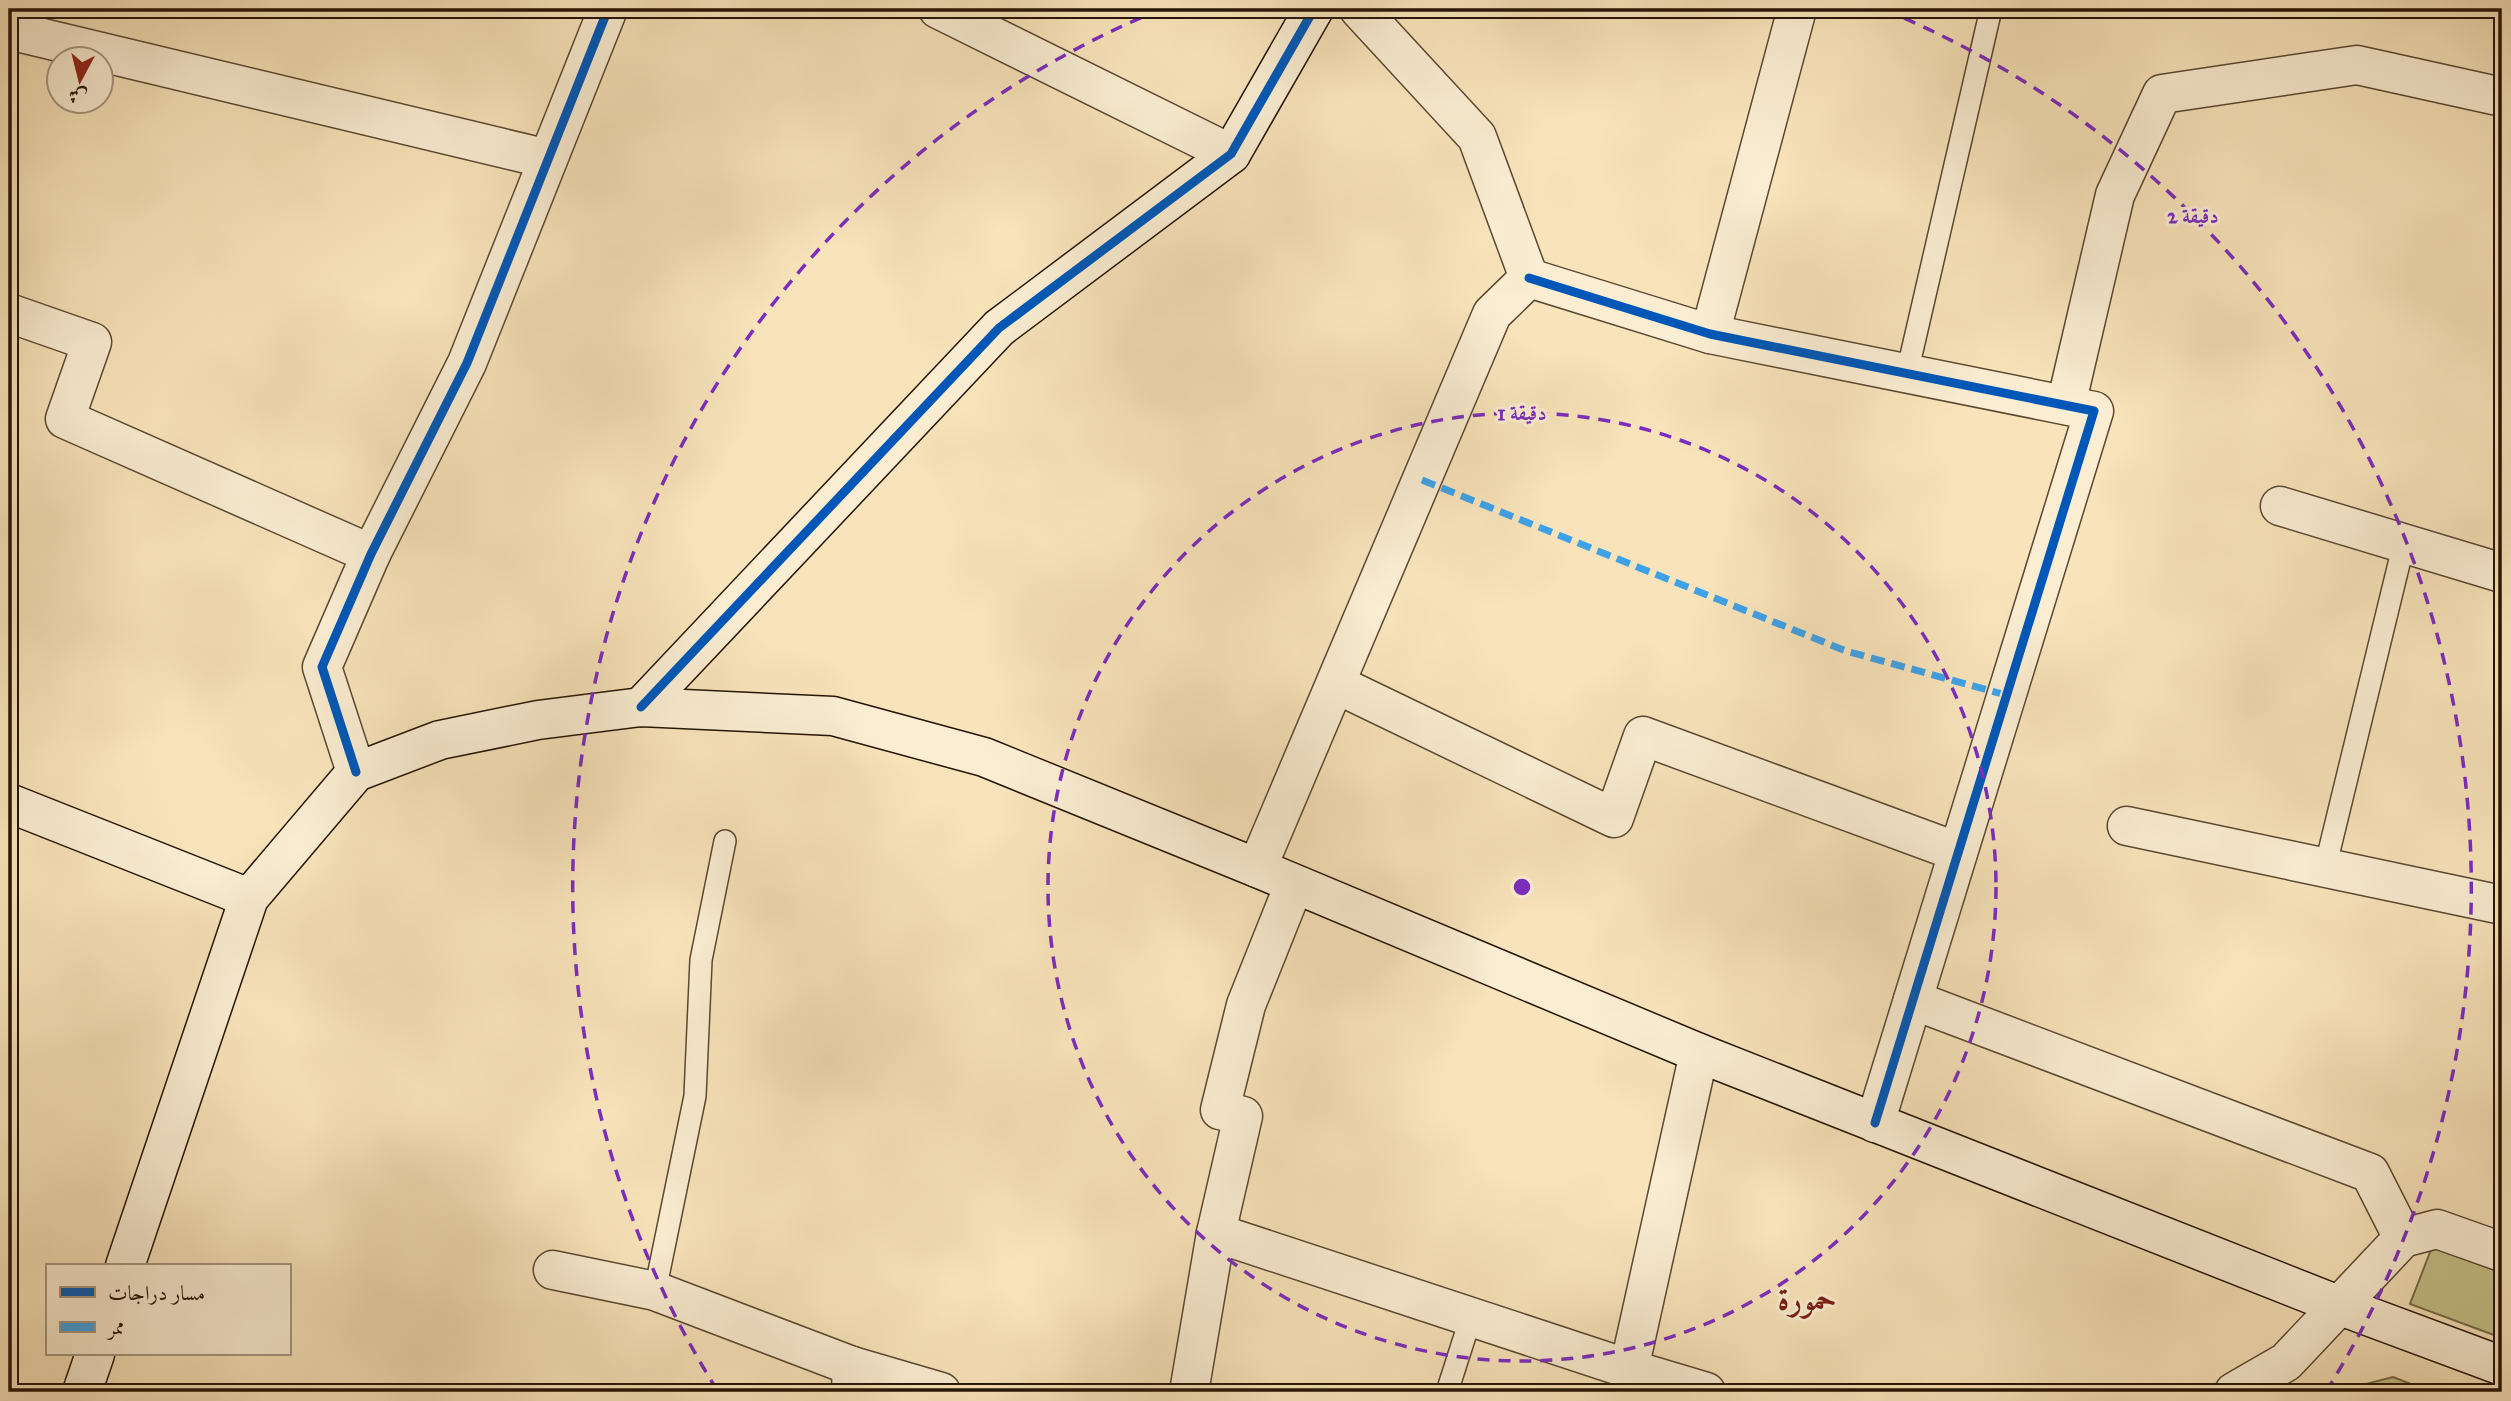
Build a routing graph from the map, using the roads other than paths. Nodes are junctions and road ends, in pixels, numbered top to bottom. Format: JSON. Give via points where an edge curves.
{"nodes":[{"id":1,"x":608,"y":9,"type":"edge"},
{"id":2,"x":937,"y":9,"type":"edge"},
{"id":3,"x":1314,"y":9,"type":"edge"},
{"id":4,"x":1359,"y":9,"type":"edge"},
{"id":5,"x":1797,"y":9,"type":"edge"},
{"id":6,"x":1991,"y":9,"type":"edge"},
{"id":7,"x":9,"y":30,"type":"edge"},
{"id":8,"x":2502,"y":97,"type":"edge"},
{"id":9,"x":1231,"y":154,"type":"junction"},
{"id":10,"x":548,"y":159,"type":"junction"},
{"id":11,"x":1529,"y":278,"type":"junction"},
{"id":12,"x":9,"y":313,"type":"edge"},
{"id":13,"x":1710,"y":334,"type":"junction"},
{"id":14,"x":1907,"y":373,"type":"junction"},
{"id":15,"x":2066,"y":405,"type":"junction"},
{"id":16,"x":2280,"y":506,"type":"dead end"},
{"id":17,"x":2404,"y":543,"type":"junction"},
{"id":18,"x":371,"y":554,"type":"junction"},
{"id":19,"x":2502,"y":573,"type":"edge"},
{"id":20,"x":1336,"y":684,"type":"junction"},
{"id":21,"x":641,"y":707,"type":"junction"},
{"id":22,"x":356,"y":772,"type":"junction"},
{"id":23,"x":9,"y":803,"type":"edge"},
{"id":24,"x":2126,"y":826,"type":"dead end"},
{"id":25,"x":725,"y":841,"type":"dead end"},
{"id":26,"x":1958,"y":852,"type":"junction"},
{"id":27,"x":1258,"y":868,"type":"junction"},
{"id":28,"x":2325,"y":868,"type":"junction"},
{"id":29,"x":1294,"y":885,"type":"junction"},
{"id":30,"x":249,"y":898,"type":"junction"},
{"id":31,"x":2502,"y":905,"type":"edge"},
{"id":32,"x":1913,"y":1000,"type":"junction"},
{"id":33,"x":1699,"y":1053,"type":"junction"},
{"id":34,"x":1875,"y":1123,"type":"junction"},
{"id":35,"x":1216,"y":1233,"type":"junction"},
{"id":36,"x":2403,"y":1238,"type":"junction"},
{"id":37,"x":2502,"y":1252,"type":"edge"},
{"id":38,"x":126,"y":1264,"type":"edge"},
{"id":39,"x":553,"y":1269,"type":"dead end"},
{"id":40,"x":655,"y":1291,"type":"junction"},
{"id":41,"x":2338,"y":1304,"type":"junction"},
{"id":42,"x":1471,"y":1317,"type":"junction"},
{"id":43,"x":94,"y":1356,"type":"edge"},
{"id":44,"x":2502,"y":1366,"type":"edge"},
{"id":45,"x":852,"y":1379,"type":"edge"},
{"id":46,"x":1644,"y":1379,"type":"edge"},
{"id":47,"x":82,"y":1392,"type":"edge"},
{"id":48,"x":941,"y":1392,"type":"edge"},
{"id":49,"x":1189,"y":1392,"type":"edge"},
{"id":50,"x":1447,"y":1392,"type":"edge"},
{"id":51,"x":1706,"y":1392,"type":"edge"},
{"id":52,"x":2234,"y":1392,"type":"edge"}],
"edges":[{"from":1,"to":10,"type":"street"},
{"from":2,"to":9,"type":"street"},
{"from":3,"to":9,"type":"street"},
{"from":4,"to":11,"type":"street","via":[[1476,137]]},
{"from":5,"to":13,"type":"street"},
{"from":6,"to":14,"type":"lane"},
{"from":7,"to":10,"type":"street"},
{"from":8,"to":15,"type":"street","via":[[2357,65],[2162,94],[2115,195]]},
{"from":9,"to":21,"type":"street","via":[[999,328]]},
{"from":10,"to":18,"type":"street","via":[[467,363]]},
{"from":11,"to":13,"type":"street"},
{"from":11,"to":20,"type":"street","via":[[1492,314]]},
{"from":12,"to":18,"type":"street","via":[[92,342],[65,419]]},
{"from":13,"to":14,"type":"street"},
{"from":14,"to":15,"type":"street"},
{"from":15,"to":26,"type":"street","via":[[2094,411]]},
{"from":16,"to":17,"type":"street"},
{"from":17,"to":19,"type":"street"},
{"from":17,"to":28,"type":"lane"},
{"from":18,"to":22,"type":"street","via":[[322,667]]},
{"from":20,"to":26,"type":"street","via":[[1614,818],[1643,736]]},
{"from":20,"to":27,"type":"street"},
{"from":21,"to":22,"type":"street","via":[[538,720],[440,740]]},
{"from":21,"to":27,"type":"street","via":[[833,716],[984,757]]},
{"from":22,"to":30,"type":"street"},
{"from":23,"to":30,"type":"street"},
{"from":24,"to":28,"type":"street"},
{"from":25,"to":40,"type":"lane","via":[[701,960],[695,1096]]},
{"from":26,"to":32,"type":"street"},
{"from":27,"to":29,"type":"street"},
{"from":28,"to":31,"type":"street"},
{"from":29,"to":33,"type":"street"},
{"from":29,"to":35,"type":"street","via":[[1246,1005],[1220,1110],[1243,1116]]},
{"from":30,"to":38,"type":"street"},
{"from":32,"to":34,"type":"street"},
{"from":32,"to":36,"type":"street","via":[[2370,1173]]},
{"from":33,"to":34,"type":"street"},
{"from":33,"to":46,"type":"street"},
{"from":34,"to":41,"type":"street"},
{"from":35,"to":42,"type":"street"},
{"from":35,"to":49,"type":"street"},
{"from":36,"to":37,"type":"street","via":[[2437,1229]]},
{"from":36,"to":41,"type":"street"},
{"from":39,"to":40,"type":"street"},
{"from":40,"to":45,"type":"street"},
{"from":41,"to":44,"type":"street"},
{"from":41,"to":52,"type":"street","via":[[2286,1362]]},
{"from":42,"to":46,"type":"street"},
{"from":42,"to":50,"type":"lane"},
{"from":43,"to":47,"type":"street"},
{"from":45,"to":48,"type":"street"},
{"from":46,"to":51,"type":"street"}]}
